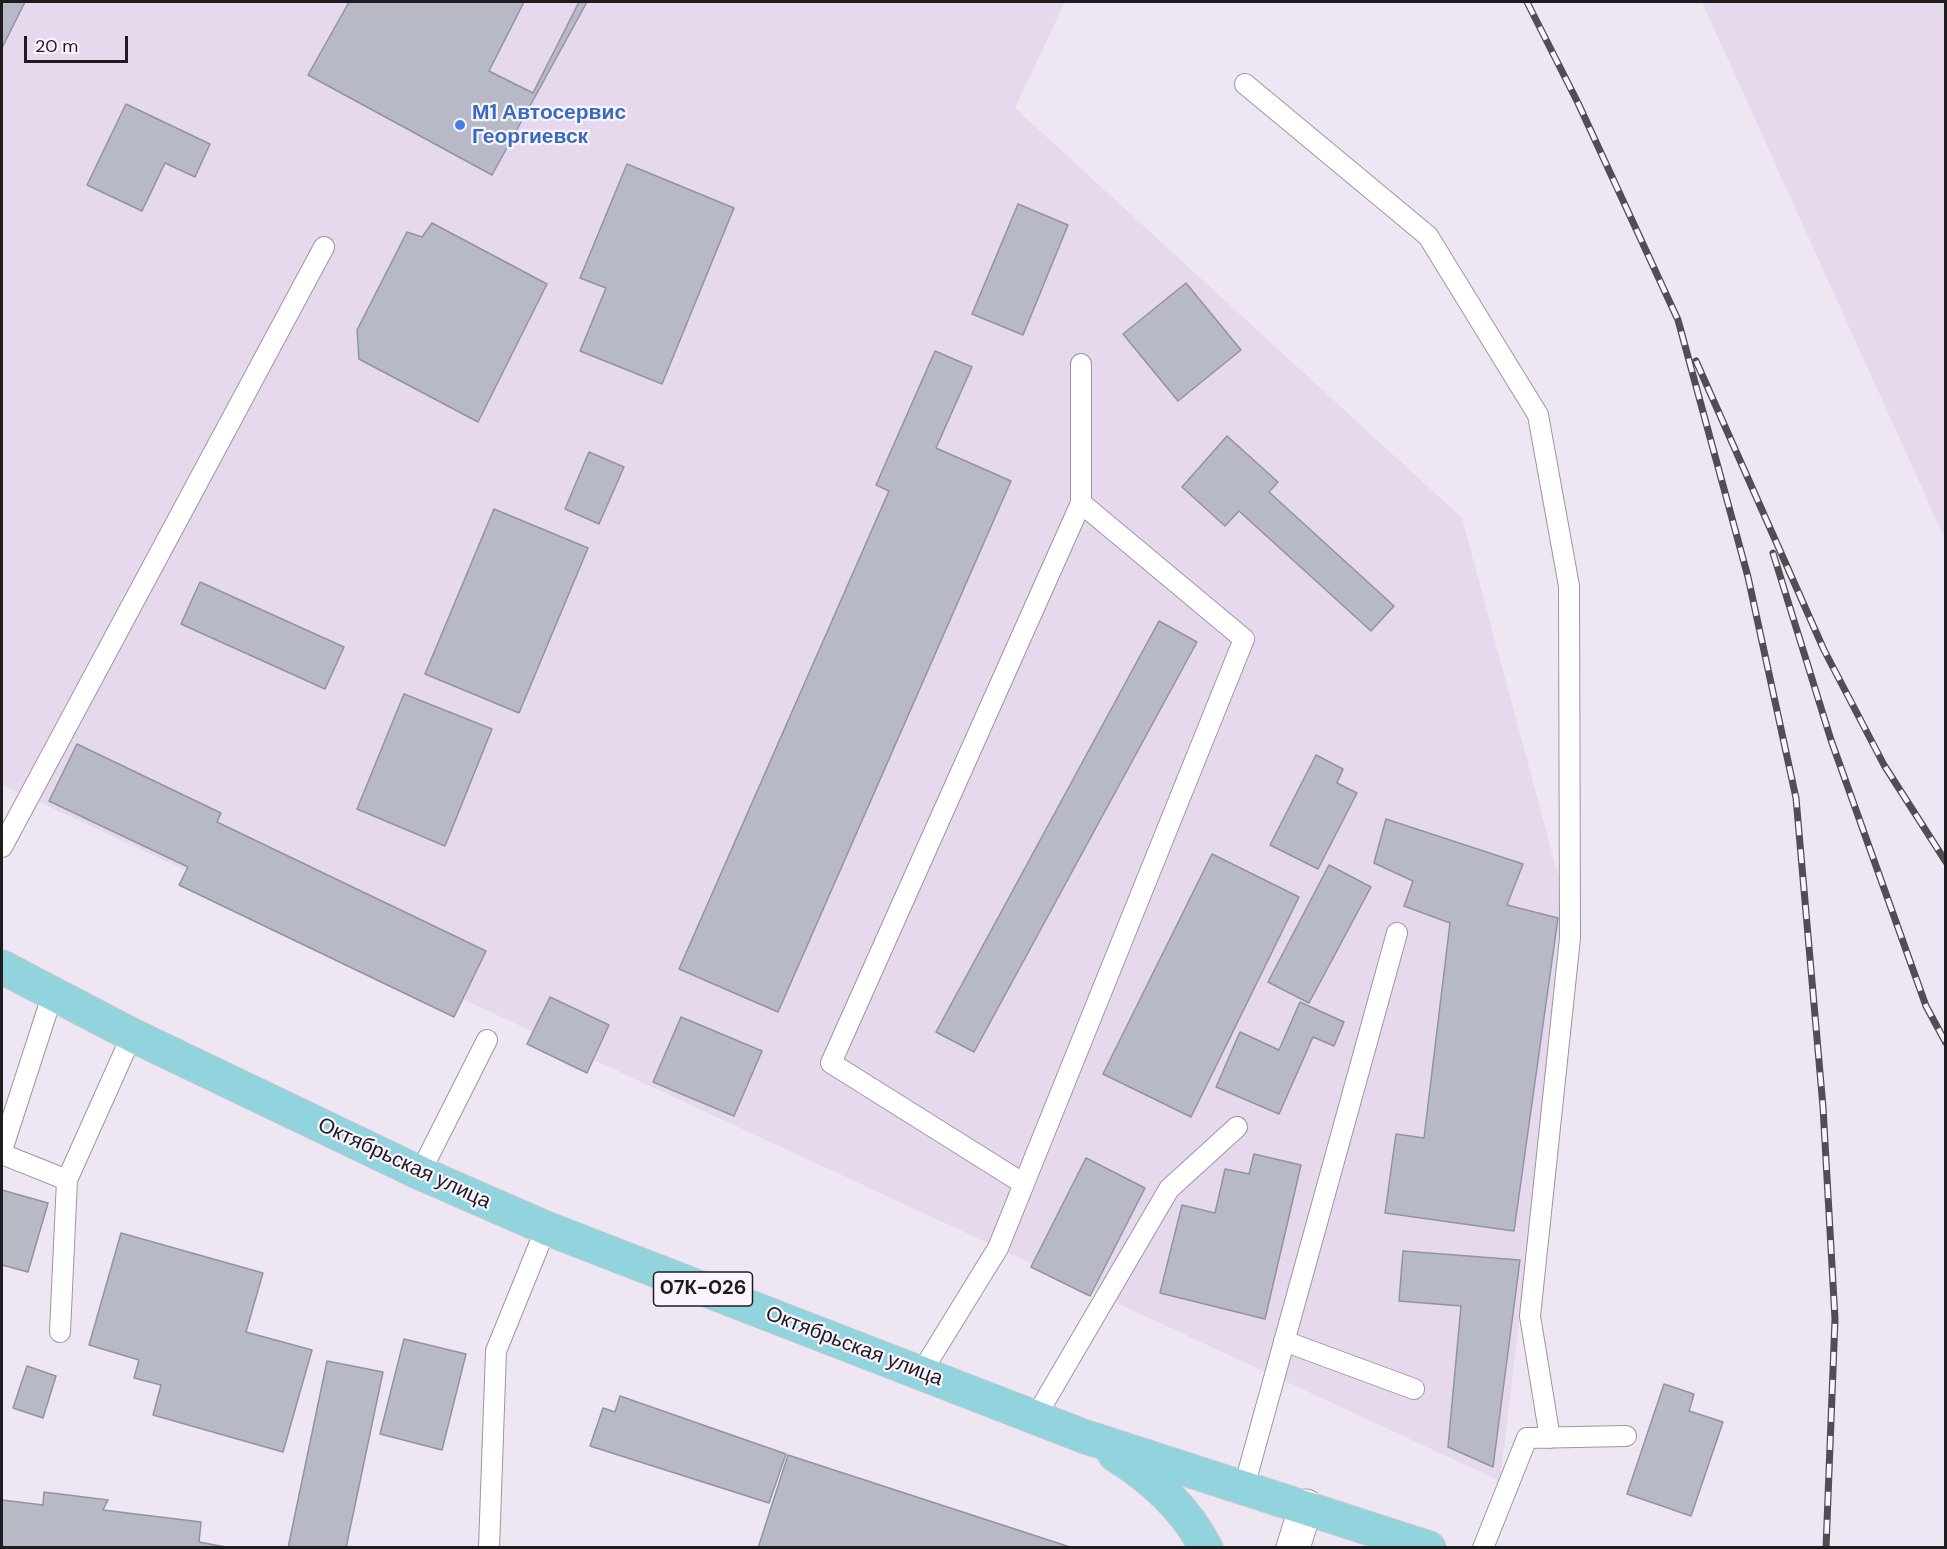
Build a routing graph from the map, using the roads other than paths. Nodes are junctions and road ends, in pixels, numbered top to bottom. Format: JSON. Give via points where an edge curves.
{"nodes":[{"id":1,"x":1245,"y":84,"type":"dead end"},
{"id":2,"x":324,"y":247,"type":"dead end"},
{"id":3,"x":1081,"y":364,"type":"dead end"},
{"id":4,"x":1081,"y":503,"type":"junction"},
{"id":5,"x":2,"y":846,"type":"edge"},
{"id":6,"x":1397,"y":933,"type":"dead end"},
{"id":7,"x":2,"y":967,"type":"edge"},
{"id":8,"x":53,"y":993,"type":"junction"},
{"id":9,"x":132,"y":1035,"type":"junction"},
{"id":10,"x":487,"y":1040,"type":"dead end"},
{"id":11,"x":1237,"y":1127,"type":"dead end"},
{"id":12,"x":2,"y":1152,"type":"edge"},
{"id":13,"x":420,"y":1173,"type":"junction"},
{"id":14,"x":67,"y":1180,"type":"junction"},
{"id":15,"x":1024,"y":1184,"type":"junction"},
{"id":16,"x":546,"y":1228,"type":"junction"},
{"id":17,"x":60,"y":1332,"type":"dead end"},
{"id":18,"x":1284,"y":1341,"type":"junction"},
{"id":19,"x":921,"y":1373,"type":"junction"},
{"id":20,"x":1414,"y":1389,"type":"dead end"},
{"id":21,"x":1035,"y":1418,"type":"junction"},
{"id":22,"x":1083,"y":1436,"type":"junction"},
{"id":23,"x":1626,"y":1436,"type":"dead end"},
{"id":24,"x":1550,"y":1437,"type":"junction"},
{"id":25,"x":1244,"y":1487,"type":"junction"},
{"id":26,"x":1306,"y":1506,"type":"junction"},
{"id":27,"x":489,"y":1548,"type":"edge"},
{"id":28,"x":1206,"y":1548,"type":"edge"},
{"id":29,"x":1293,"y":1548,"type":"edge"},
{"id":30,"x":1430,"y":1548,"type":"edge"},
{"id":31,"x":1483,"y":1548,"type":"edge"}],
"edges":[{"from":1,"to":24,"type":"lane","via":[[1428,236],[1538,415],[1569,586],[1570,938],[1530,1316]]},
{"from":2,"to":5,"type":"lane"},
{"from":3,"to":4,"type":"lane"},
{"from":4,"to":15,"type":"lane","via":[[1244,639]]},
{"from":4,"to":15,"type":"lane","via":[[831,1063]]},
{"from":6,"to":18,"type":"lane"},
{"from":7,"to":8,"type":"main road","name":"Октябрьская улица","number":"07К-026"},
{"from":8,"to":9,"type":"main road","name":"Октябрьская улица","number":"07К-026"},
{"from":8,"to":12,"type":"lane"},
{"from":9,"to":13,"type":"main road","name":"Октябрьская улица","number":"07К-026"},
{"from":9,"to":14,"type":"lane"},
{"from":10,"to":13,"type":"lane"},
{"from":11,"to":21,"type":"lane","via":[[1168,1189]]},
{"from":12,"to":14,"type":"lane"},
{"from":13,"to":16,"type":"main road","name":"Октябрьская улица","number":"07К-026"},
{"from":14,"to":17,"type":"lane"},
{"from":15,"to":19,"type":"lane","via":[[998,1248]]},
{"from":16,"to":19,"type":"main road","name":"Октябрьская улица","number":"07К-026"},
{"from":16,"to":27,"type":"lane","via":[[496,1351]]},
{"from":18,"to":20,"type":"lane"},
{"from":18,"to":25,"type":"lane"},
{"from":19,"to":21,"type":"main road","name":"Октябрьская улица","number":"07К-026"},
{"from":21,"to":22,"type":"main road","name":"Октябрьская улица","number":"07К-026"},
{"from":22,"to":25,"type":"main road","name":"Октябрьская улица","number":"07К-026"},
{"from":22,"to":28,"type":"main road","via":[[1126,1461],[1164,1492],[1195,1527]]},
{"from":23,"to":24,"type":"lane"},
{"from":24,"to":31,"type":"lane","via":[[1527,1438]]},
{"from":25,"to":26,"type":"main road","name":"Октябрьская улица","number":"07К-026"},
{"from":26,"to":29,"type":"street"},
{"from":26,"to":30,"type":"main road","name":"Октябрьская улица","number":"07К-026"}]}
